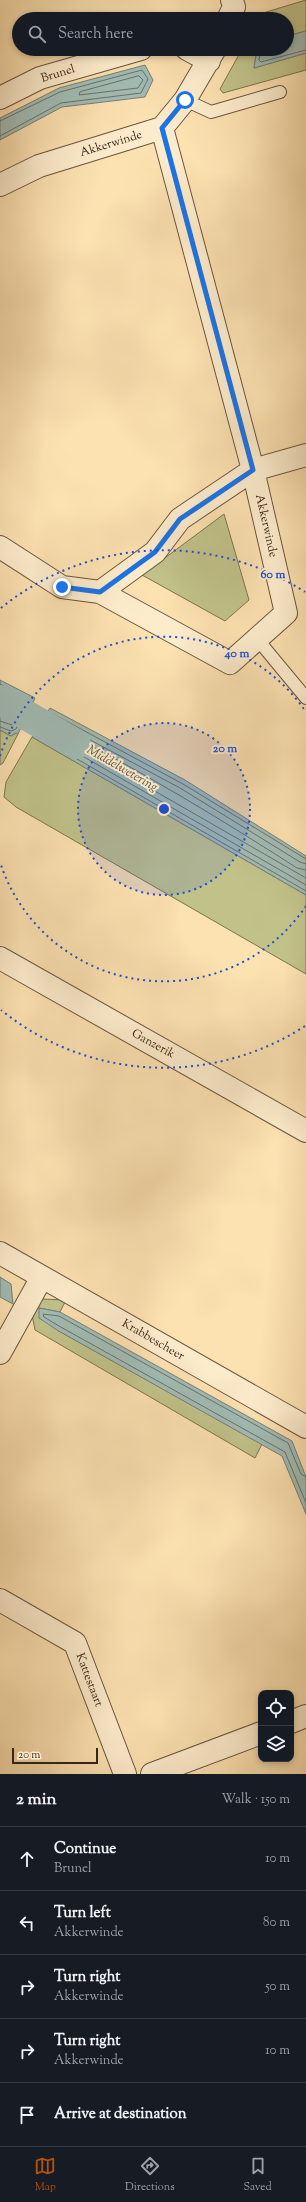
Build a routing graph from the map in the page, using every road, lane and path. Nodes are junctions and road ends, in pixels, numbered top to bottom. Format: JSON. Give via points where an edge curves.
{"nodes":[{"id":1,"x":232,"y":0,"type":"edge"},
{"id":2,"x":232,"y":12,"type":"edge"},
{"id":3,"x":117,"y":56,"type":"edge"},
{"id":4,"x":211,"y":56,"type":"edge"},
{"id":5,"x":280,"y":92,"type":"dead end"},
{"id":6,"x":0,"y":98,"type":"edge"},
{"id":7,"x":185,"y":100,"type":"junction"},
{"id":8,"x":162,"y":128,"type":"junction"},
{"id":9,"x":0,"y":185,"type":"edge"},
{"id":10,"x":306,"y":455,"type":"edge"},
{"id":11,"x":253,"y":470,"type":"junction"},
{"id":12,"x":0,"y":547,"type":"edge"},
{"id":13,"x":100,"y":592,"type":"junction"},
{"id":14,"x":258,"y":640,"type":"junction"},
{"id":15,"x":306,"y":698,"type":"edge"},
{"id":16,"x":0,"y":958,"type":"edge"},
{"id":17,"x":306,"y":1131,"type":"edge"},
{"id":18,"x":0,"y":1253,"type":"edge"},
{"id":19,"x":42,"y":1277,"type":"junction"},
{"id":20,"x":0,"y":1353,"type":"edge"},
{"id":21,"x":306,"y":1427,"type":"edge"},
{"id":22,"x":0,"y":1600,"type":"edge"},
{"id":23,"x":306,"y":1716,"type":"edge"},
{"id":24,"x":294,"y":1721,"type":"edge"},
{"id":25,"x":258,"y":1734,"type":"edge"},
{"id":26,"x":125,"y":1774,"type":"edge"},
{"id":27,"x":152,"y":1774,"type":"edge"}],
"edges":[{"from":1,"to":2,"type":"street","via":[[234,7]]},
{"from":3,"to":6,"type":"street","name":"Brunel","via":[[40,78]]},
{"from":4,"to":7,"type":"street"},
{"from":5,"to":7,"type":"lane","via":[[210,112]]},
{"from":7,"to":8,"type":"street"},
{"from":8,"to":9,"type":"street","name":"Akkerwinde","via":[[39,166]]},
{"from":8,"to":11,"type":"street","name":"Akkerwinde"},
{"from":10,"to":11,"type":"street"},
{"from":11,"to":13,"type":"street","via":[[180,519],[155,552]]},
{"from":11,"to":14,"type":"street","name":"Akkerwinde","via":[[286,613]]},
{"from":12,"to":13,"type":"street","name":"Akkerwinde","via":[[62,587]]},
{"from":13,"to":14,"type":"street","name":"Akkerwinde","via":[[230,663]]},
{"from":14,"to":15,"type":"lane"},
{"from":16,"to":17,"type":"street","name":"Ganzerik"},
{"from":18,"to":19,"type":"street","name":"Krabbescheer"},
{"from":19,"to":20,"type":"street"},
{"from":19,"to":21,"type":"street","name":"Krabbescheer"},
{"from":22,"to":26,"type":"street","name":"Kattestaart","via":[[75,1644]]},
{"from":23,"to":24,"type":"street"},
{"from":25,"to":27,"type":"street"}]}
